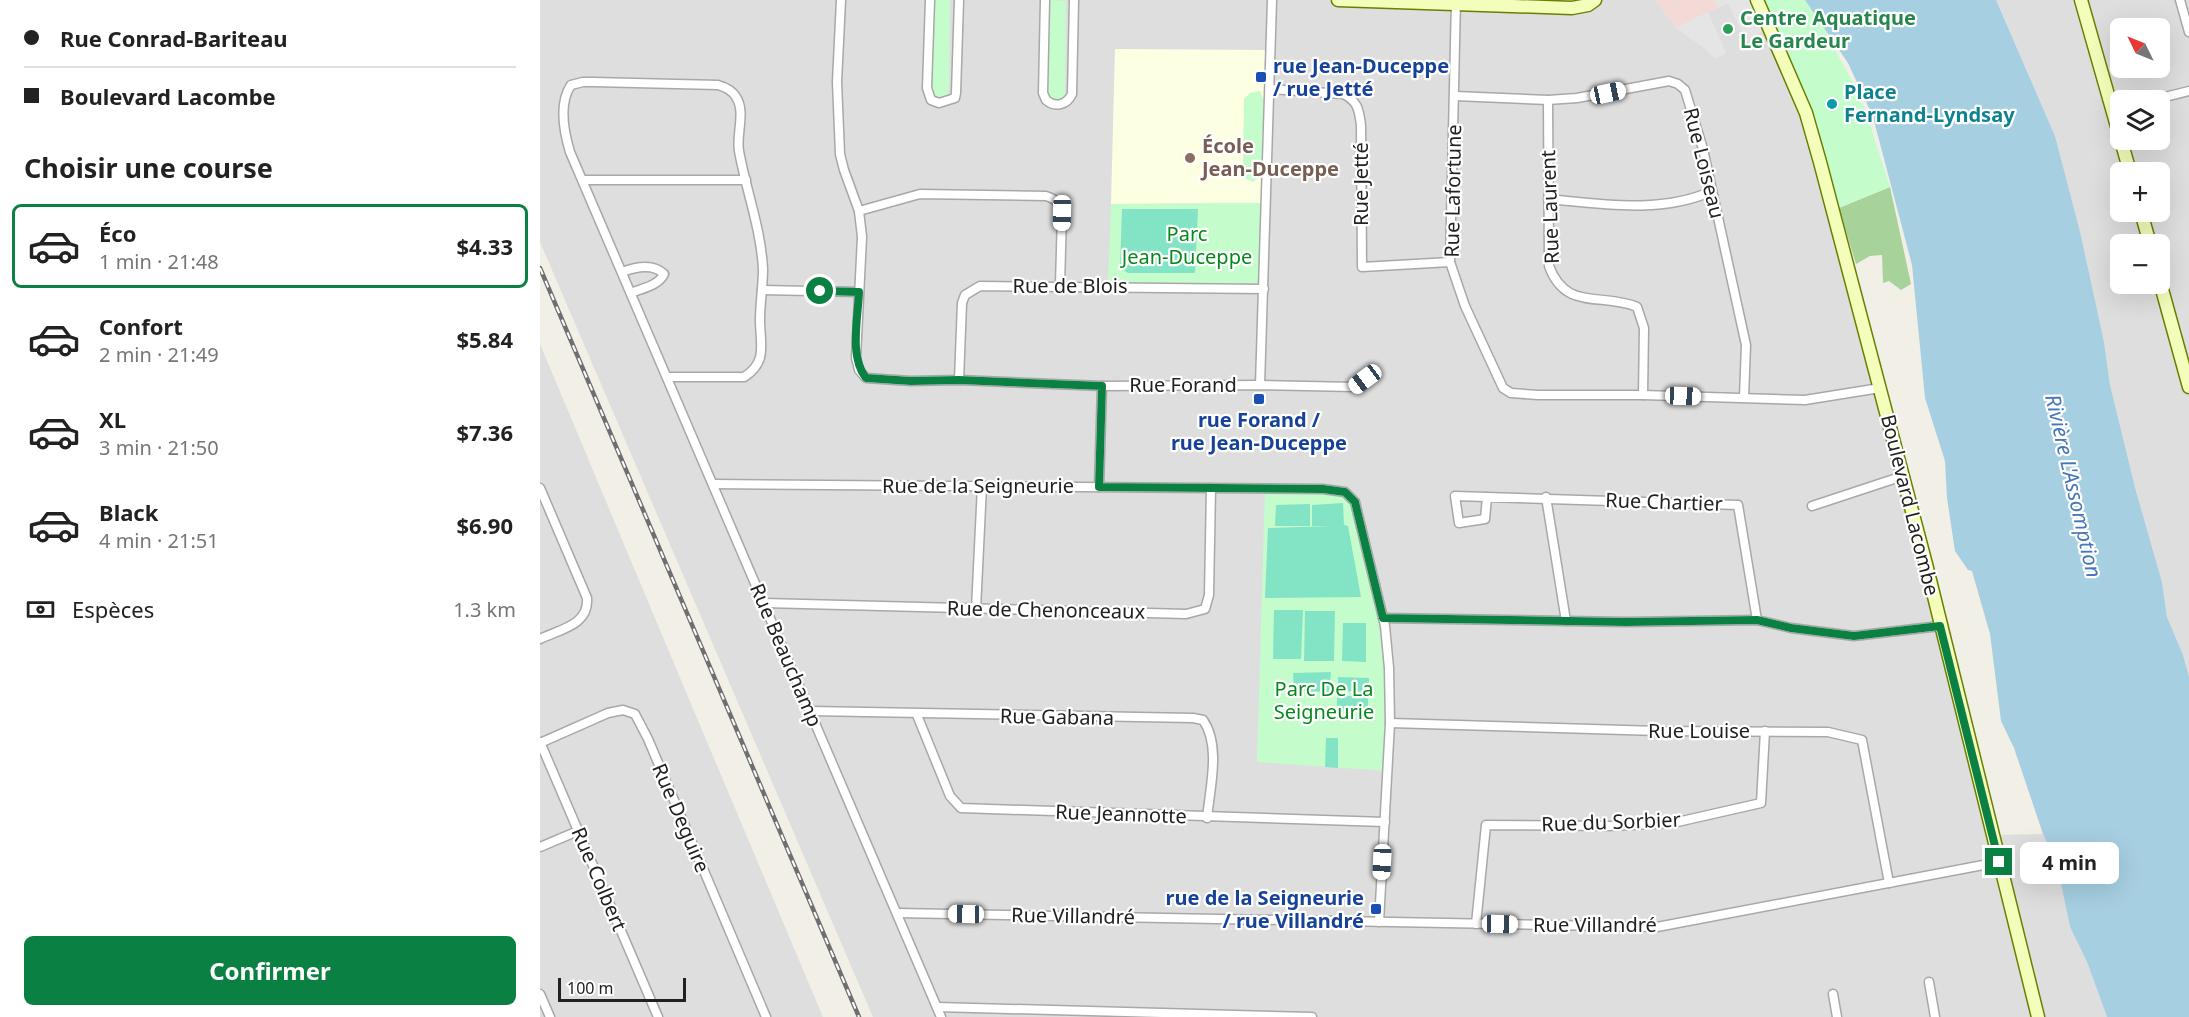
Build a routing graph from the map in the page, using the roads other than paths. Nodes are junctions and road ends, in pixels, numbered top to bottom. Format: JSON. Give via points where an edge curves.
{"nodes":[{"id":1,"x":841,"y":0,"type":"edge"},
{"id":2,"x":930,"y":0,"type":"edge"},
{"id":3,"x":959,"y":0,"type":"edge"},
{"id":4,"x":1045,"y":0,"type":"edge"},
{"id":5,"x":1074,"y":0,"type":"edge"},
{"id":6,"x":1272,"y":0,"type":"edge"},
{"id":7,"x":1338,"y":0,"type":"edge"},
{"id":8,"x":1352,"y":0,"type":"edge"},
{"id":9,"x":1595,"y":0,"type":"edge"},
{"id":10,"x":1757,"y":0,"type":"edge"},
{"id":11,"x":2081,"y":0,"type":"edge"},
{"id":12,"x":2180,"y":0,"type":"edge"},
{"id":13,"x":1456,"y":2,"type":"edge"},
{"id":14,"x":2189,"y":32,"type":"edge"},
{"id":15,"x":1270,"y":89,"type":"junction"},
{"id":16,"x":2110,"y":90,"type":"edge"},
{"id":17,"x":2189,"y":91,"type":"edge"},
{"id":18,"x":1455,"y":96,"type":"junction"},
{"id":19,"x":2170,"y":96,"type":"edge"},
{"id":20,"x":1548,"y":100,"type":"junction"},
{"id":21,"x":583,"y":180,"type":"junction"},
{"id":22,"x":746,"y":180,"type":"junction"},
{"id":23,"x":1712,"y":191,"type":"junction"},
{"id":24,"x":1548,"y":200,"type":"junction"},
{"id":25,"x":859,"y":211,"type":"junction"},
{"id":26,"x":1450,"y":262,"type":"junction"},
{"id":27,"x":622,"y":272,"type":"junction"},
{"id":28,"x":1060,"y":285,"type":"junction"},
{"id":29,"x":1264,"y":289,"type":"junction"},
{"id":30,"x":762,"y":290,"type":"junction"},
{"id":31,"x":859,"y":292,"type":"junction"},
{"id":32,"x":631,"y":293,"type":"junction"},
{"id":33,"x":2163,"y":294,"type":"edge"},
{"id":34,"x":1375,"y":372,"type":"dead end"},
{"id":35,"x":668,"y":377,"type":"junction"},
{"id":36,"x":959,"y":380,"type":"junction"},
{"id":37,"x":1260,"y":385,"type":"junction"},
{"id":38,"x":1102,"y":386,"type":"junction"},
{"id":39,"x":2189,"y":387,"type":"edge"},
{"id":40,"x":1880,"y":388,"type":"junction"},
{"id":41,"x":1643,"y":395,"type":"junction"},
{"id":42,"x":1744,"y":397,"type":"junction"},
{"id":43,"x":1903,"y":476,"type":"junction"},
{"id":44,"x":713,"y":484,"type":"junction"},
{"id":45,"x":982,"y":486,"type":"junction"},
{"id":46,"x":1099,"y":487,"type":"junction"},
{"id":47,"x":540,"y":488,"type":"edge"},
{"id":48,"x":1211,"y":488,"type":"junction"},
{"id":49,"x":1487,"y":496,"type":"junction"},
{"id":50,"x":1545,"y":497,"type":"junction"},
{"id":51,"x":1812,"y":506,"type":"dead end"},
{"id":52,"x":764,"y":603,"type":"junction"},
{"id":53,"x":976,"y":609,"type":"junction"},
{"id":54,"x":1383,"y":618,"type":"junction"},
{"id":55,"x":1757,"y":620,"type":"junction"},
{"id":56,"x":1566,"y":621,"type":"junction"},
{"id":57,"x":1940,"y":626,"type":"junction"},
{"id":58,"x":540,"y":639,"type":"edge"},
{"id":59,"x":810,"y":711,"type":"junction"},
{"id":60,"x":917,"y":715,"type":"junction"},
{"id":61,"x":1390,"y":723,"type":"junction"},
{"id":62,"x":1765,"y":731,"type":"junction"},
{"id":63,"x":540,"y":742,"type":"edge"},
{"id":64,"x":1207,"y":818,"type":"junction"},
{"id":65,"x":1385,"y":822,"type":"junction"},
{"id":66,"x":578,"y":831,"type":"junction"},
{"id":67,"x":540,"y":847,"type":"edge"},
{"id":68,"x":1999,"y":862,"type":"junction"},
{"id":69,"x":1889,"y":883,"type":"junction"},
{"id":70,"x":897,"y":913,"type":"junction"},
{"id":71,"x":1379,"y":922,"type":"junction"},
{"id":72,"x":1476,"y":924,"type":"junction"},
{"id":73,"x":1929,"y":982,"type":"dead end"},
{"id":74,"x":540,"y":994,"type":"edge"},
{"id":75,"x":1833,"y":994,"type":"dead end"},
{"id":76,"x":937,"y":1007,"type":"junction"},
{"id":77,"x":1041,"y":1014,"type":"edge"},
{"id":78,"x":1137,"y":1015,"type":"edge"},
{"id":79,"x":550,"y":1017,"type":"edge"},
{"id":80,"x":658,"y":1017,"type":"edge"},
{"id":81,"x":766,"y":1017,"type":"edge"},
{"id":82,"x":941,"y":1017,"type":"edge"},
{"id":83,"x":1312,"y":1017,"type":"edge"},
{"id":84,"x":1837,"y":1017,"type":"edge"},
{"id":85,"x":1935,"y":1017,"type":"edge"},
{"id":86,"x":2038,"y":1017,"type":"edge"}],
"edges":[{"from":1,"to":25,"type":"street","name":"Rue Forand","via":[[837,82],[840,146]]},
{"from":2,"to":3,"type":"street","via":[[927,88],[931,100],[939,103],[955,98],[956,93]]},
{"from":4,"to":5,"type":"street","via":[[1043,93],[1055,105],[1070,99],[1072,94]]},
{"from":6,"to":15,"type":"street"},
{"from":7,"to":8,"type":"main road"},
{"from":8,"to":13,"type":"main road"},
{"from":9,"to":13,"type":"main road","via":[[1572,8]]},
{"from":10,"to":40,"type":"main road","name":"Boulevard Lacombe","via":[[1808,119]]},
{"from":11,"to":16,"type":"main road"},
{"from":12,"to":14,"type":"street"},
{"from":13,"to":18,"type":"street","name":"Rue Lafortune"},
{"from":15,"to":26,"type":"street","name":"Rue Jetté","via":[[1343,94],[1358,106],[1362,267]]},
{"from":15,"to":29,"type":"street"},
{"from":17,"to":19,"type":"street"},
{"from":18,"to":20,"type":"street","name":"Rue Loiseau"},
{"from":18,"to":26,"type":"street","name":"Rue Lafortune"},
{"from":20,"to":23,"type":"street","name":"Rue Loiseau","via":[[1669,81],[1678,84],[1685,90],[1692,110]]},
{"from":20,"to":24,"type":"street","name":"Rue Laurent"},
{"from":21,"to":22,"type":"street"},
{"from":21,"to":22,"type":"street","name":"Rue Beauchamp","via":[[565,135],[564,101],[571,85],[583,82],[728,87],[740,107],[739,149]]},
{"from":21,"to":27,"type":"street","name":"Rue Beauchamp"},
{"from":22,"to":30,"type":"street","via":[[759,239]]},
{"from":23,"to":24,"type":"street","via":[[1662,204]]},
{"from":23,"to":42,"type":"street","name":"Rue Loiseau","via":[[1746,345]]},
{"from":24,"to":41,"type":"street","name":"Rue Laurent","via":[[1549,266],[1554,278],[1573,296],[1624,301],[1637,307],[1644,328]]},
{"from":25,"to":28,"type":"street","via":[[920,194],[1055,198],[1062,213]]},
{"from":25,"to":31,"type":"street","name":"Rue Forand"},
{"from":26,"to":41,"type":"street","name":"Rue Lafortune","via":[[1465,306],[1503,388],[1511,393],[1538,395]]},
{"from":27,"to":32,"type":"street","name":"Rue Beauchamp"},
{"from":27,"to":32,"type":"street","via":[[652,267],[664,274],[653,285]]},
{"from":28,"to":29,"type":"street","name":"Rue de Blois"},
{"from":28,"to":36,"type":"street","name":"Rue de Blois","via":[[980,285],[965,295],[960,313]]},
{"from":29,"to":37,"type":"street"},
{"from":30,"to":31,"type":"street"},
{"from":30,"to":35,"type":"street","via":[[761,357],[752,373],[734,378]]},
{"from":31,"to":36,"type":"street","name":"Rue Forand","via":[[856,358],[866,378]]},
{"from":32,"to":35,"type":"street","name":"Rue Beauchamp"},
{"from":33,"to":39,"type":"main road"},
{"from":34,"to":37,"type":"street","name":"Rue Forand","via":[[1354,387]]},
{"from":35,"to":44,"type":"street","name":"Rue Beauchamp"},
{"from":36,"to":38,"type":"street","name":"Rue Forand"},
{"from":37,"to":38,"type":"street","name":"Rue Forand"},
{"from":38,"to":46,"type":"street"},
{"from":40,"to":42,"type":"street","name":"Rue Lafortune","via":[[1805,400]]},
{"from":40,"to":43,"type":"main road","name":"Boulevard Lacombe"},
{"from":41,"to":42,"type":"street","name":"Rue Lafortune"},
{"from":43,"to":51,"type":"street"},
{"from":43,"to":57,"type":"main road","name":"Boulevard Lacombe"},
{"from":44,"to":45,"type":"street","name":"Rue de la Seigneurie"},
{"from":44,"to":52,"type":"street","name":"Rue Beauchamp"},
{"from":45,"to":46,"type":"street","name":"Rue de la Seigneurie"},
{"from":45,"to":53,"type":"street"},
{"from":46,"to":48,"type":"street","name":"Rue de la Seigneurie"},
{"from":47,"to":58,"type":"street","via":[[587,598],[588,609],[576,623]]},
{"from":48,"to":53,"type":"street","name":"Rue de Chenonceaux","via":[[1209,595],[1205,609],[1186,614]]},
{"from":48,"to":54,"type":"street","name":"Rue de la Seigneurie","via":[[1345,492],[1355,502]]},
{"from":49,"to":49,"type":"street","via":[[1455,496],[1459,523],[1485,519]]},
{"from":49,"to":50,"type":"street"},
{"from":50,"to":55,"type":"street","name":"Rue Chartier","via":[[1738,505]]},
{"from":50,"to":56,"type":"street"},
{"from":52,"to":53,"type":"street","name":"Rue de Chenonceaux"},
{"from":52,"to":59,"type":"street","name":"Rue Beauchamp"},
{"from":54,"to":56,"type":"street"},
{"from":54,"to":61,"type":"street","name":"Rue de la Seigneurie"},
{"from":55,"to":56,"type":"street"},
{"from":55,"to":57,"type":"street","via":[[1854,636]]},
{"from":57,"to":68,"type":"main road","name":"Boulevard Lacombe"},
{"from":59,"to":60,"type":"street","name":"Rue Gabana"},
{"from":59,"to":70,"type":"street","name":"Rue Beauchamp"},
{"from":60,"to":64,"type":"street","name":"Rue Jeannotte","via":[[950,796],[962,808]]},
{"from":60,"to":64,"type":"street","name":"Rue Gabana","via":[[1203,720],[1214,747]]},
{"from":61,"to":62,"type":"street","name":"Rue Louise"},
{"from":61,"to":65,"type":"street","name":"Rue de la Seigneurie"},
{"from":62,"to":69,"type":"street","name":"Rue Louise","via":[[1828,732],[1862,740]]},
{"from":62,"to":72,"type":"street","name":"Rue du Sorbier","via":[[1761,803],[1673,823],[1486,825]]},
{"from":63,"to":66,"type":"street","name":"Rue Colbert"},
{"from":63,"to":81,"type":"street","name":"Rue Deguire","via":[[608,713],[623,710],[635,714]]},
{"from":64,"to":65,"type":"street","name":"Rue Jeannotte"},
{"from":65,"to":71,"type":"street","name":"Rue de la Seigneurie"},
{"from":66,"to":67,"type":"street"},
{"from":66,"to":80,"type":"street","name":"Rue Colbert"},
{"from":68,"to":69,"type":"street","name":"Rue Villandré"},
{"from":68,"to":86,"type":"main road","name":"Boulevard Lacombe"},
{"from":69,"to":72,"type":"street","name":"Rue Villandré","via":[[1664,926]]},
{"from":70,"to":71,"type":"street","name":"Rue Villandré"},
{"from":70,"to":76,"type":"street","name":"Rue Beauchamp"},
{"from":71,"to":72,"type":"street","name":"Rue Villandré"},
{"from":73,"to":85,"type":"street"},
{"from":74,"to":79,"type":"street"},
{"from":75,"to":84,"type":"street"},
{"from":76,"to":77,"type":"street"},
{"from":76,"to":82,"type":"street","name":"Rue Beauchamp"},
{"from":77,"to":78,"type":"street"},
{"from":78,"to":83,"type":"street"}]}
